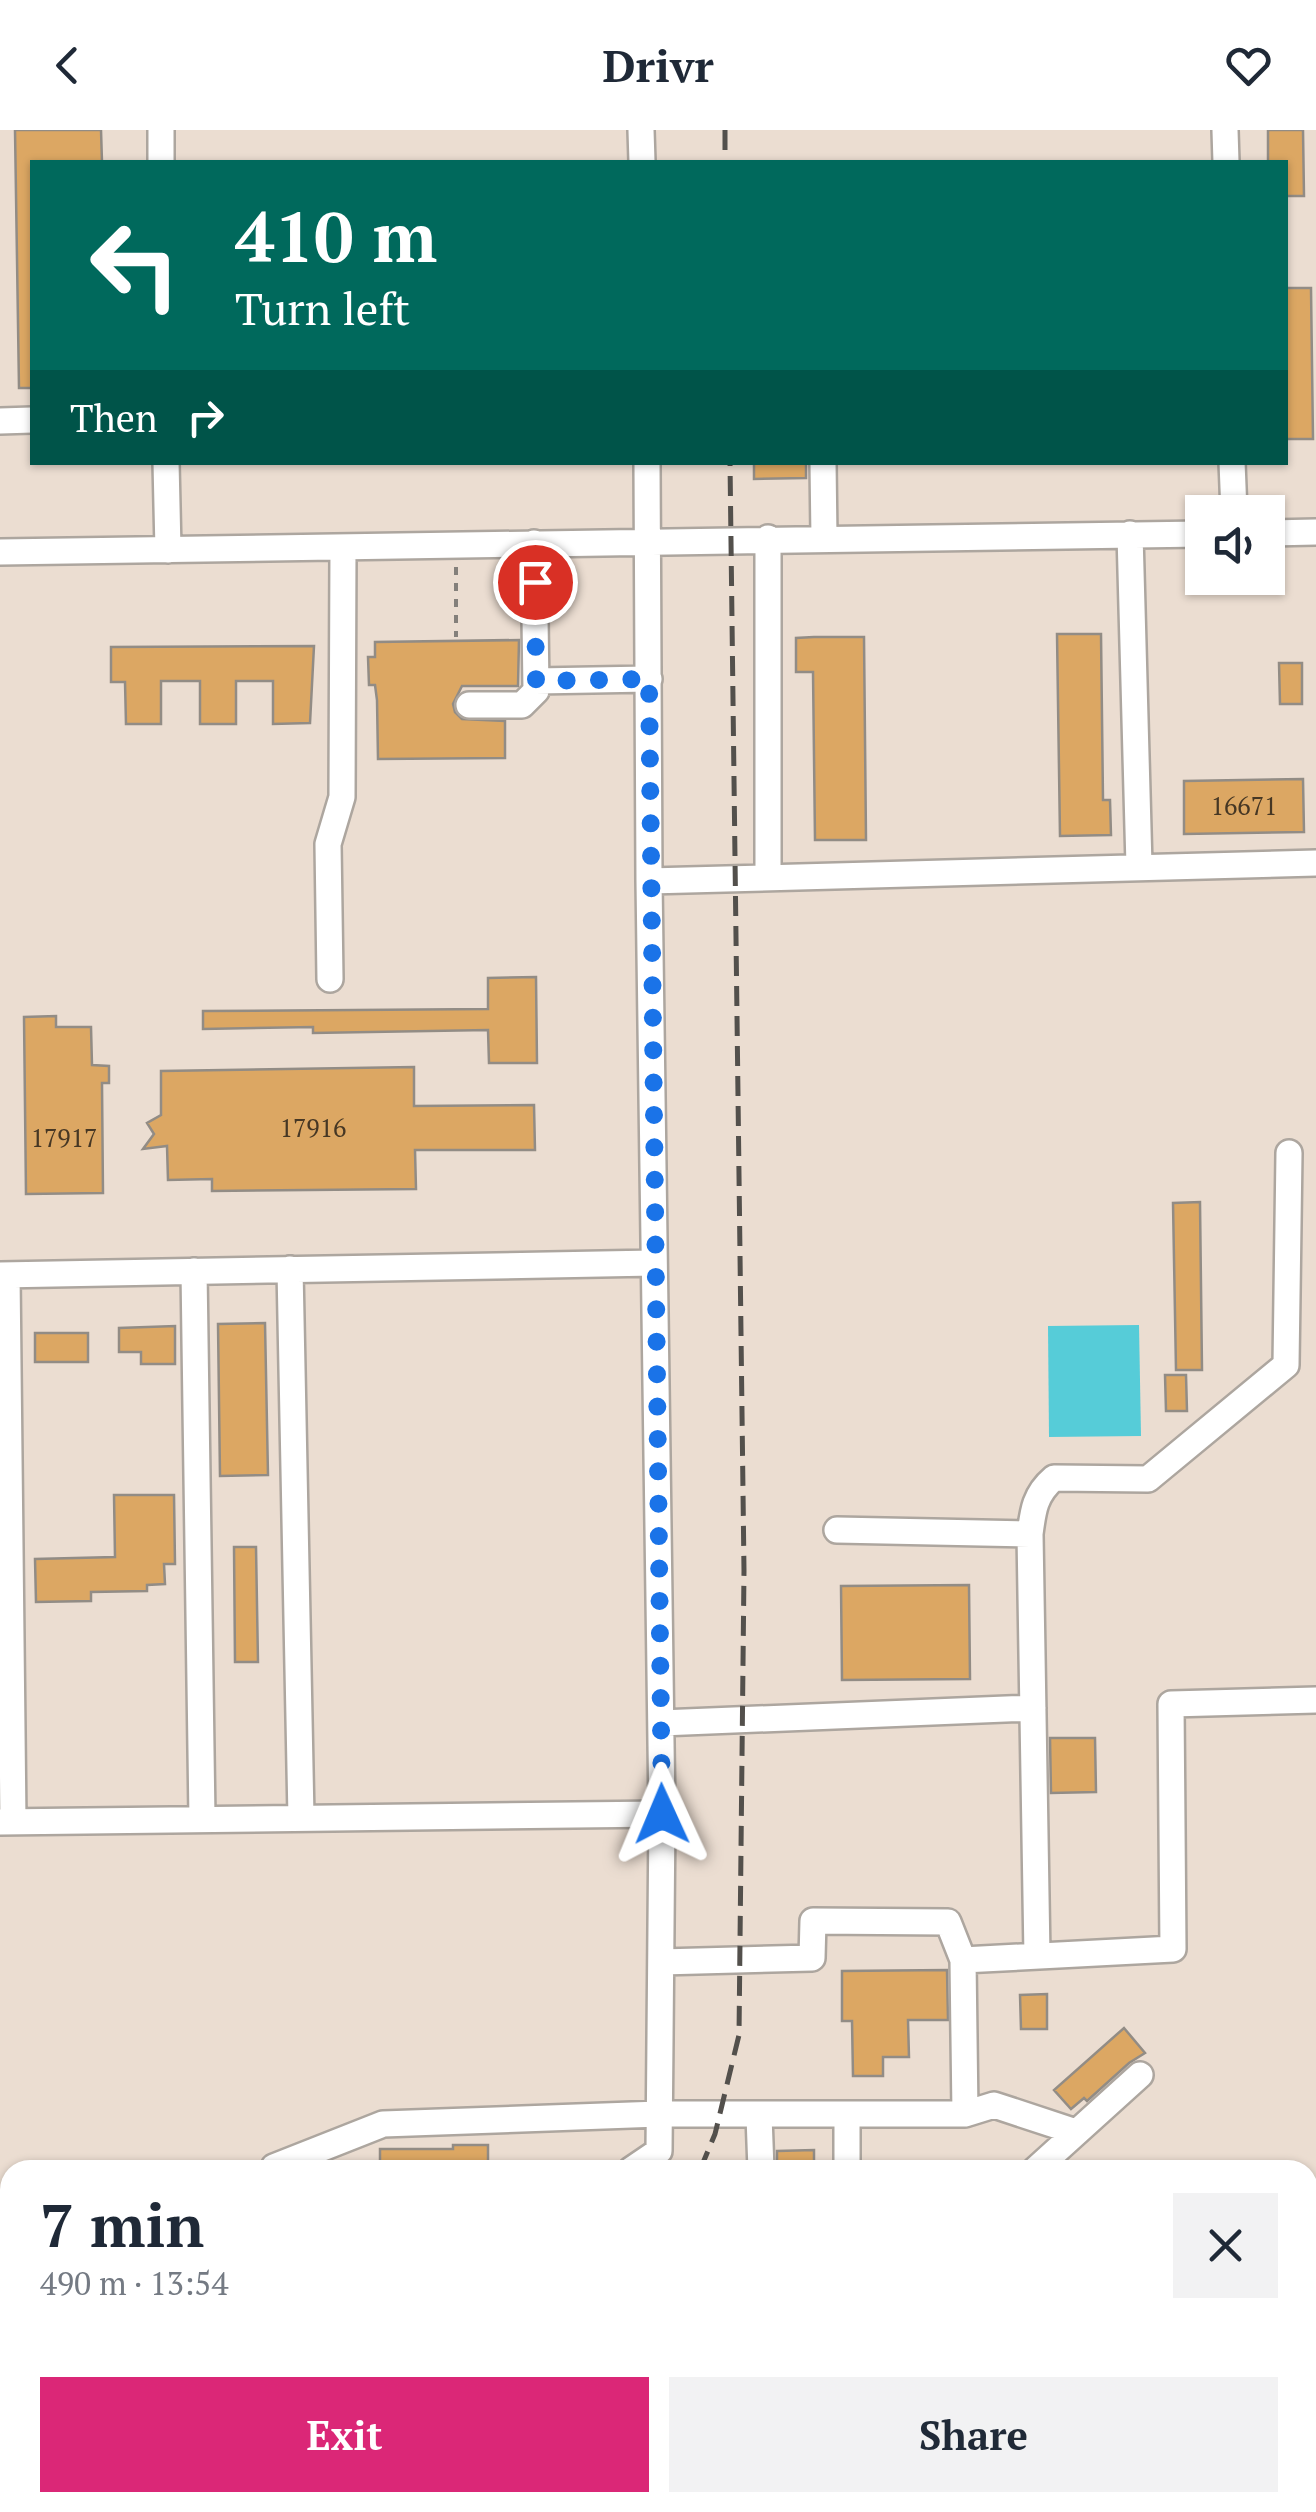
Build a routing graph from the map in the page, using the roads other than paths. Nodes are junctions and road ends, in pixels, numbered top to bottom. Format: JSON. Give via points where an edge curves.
{"nodes":[{"id":1,"x":161,"y":130,"type":"edge"},
{"id":2,"x":641,"y":130,"type":"edge"},
{"id":3,"x":1225,"y":130,"type":"edge"},
{"id":4,"x":161,"y":160,"type":"edge"},
{"id":5,"x":642,"y":160,"type":"edge"},
{"id":6,"x":1226,"y":160,"type":"edge"},
{"id":7,"x":0,"y":420,"type":"edge"},
{"id":8,"x":30,"y":420,"type":"edge"},
{"id":9,"x":166,"y":465,"type":"edge"},
{"id":10,"x":647,"y":465,"type":"edge"},
{"id":11,"x":823,"y":465,"type":"edge"},
{"id":12,"x":1232,"y":465,"type":"edge"},
{"id":13,"x":1233,"y":495,"type":"edge"},
{"id":14,"x":1316,"y":532,"type":"edge"},
{"id":15,"x":1285,"y":533,"type":"edge"},
{"id":16,"x":1130,"y":534,"type":"junction"},
{"id":17,"x":1185,"y":534,"type":"edge"},
{"id":18,"x":768,"y":538,"type":"junction"},
{"id":19,"x":824,"y":538,"type":"junction"},
{"id":20,"x":649,"y":541,"type":"junction"},
{"id":21,"x":534,"y":544,"type":"junction"},
{"id":22,"x":343,"y":548,"type":"junction"},
{"id":23,"x":168,"y":550,"type":"junction"},
{"id":24,"x":0,"y":552,"type":"edge"},
{"id":25,"x":649,"y":679,"type":"junction"},
{"id":26,"x":536,"y":681,"type":"junction"},
{"id":27,"x":469,"y":705,"type":"dead end"},
{"id":28,"x":1316,"y":863,"type":"edge"},
{"id":29,"x":1139,"y":866,"type":"junction"},
{"id":30,"x":768,"y":877,"type":"junction"},
{"id":31,"x":649,"y":881,"type":"junction"},
{"id":32,"x":330,"y":979,"type":"dead end"},
{"id":33,"x":1290,"y":1153,"type":"dead end"},
{"id":34,"x":654,"y":1262,"type":"junction"},
{"id":35,"x":290,"y":1269,"type":"junction"},
{"id":36,"x":194,"y":1271,"type":"junction"},
{"id":37,"x":4,"y":1275,"type":"edge"},
{"id":38,"x":837,"y":1530,"type":"dead end"},
{"id":39,"x":1030,"y":1534,"type":"junction"},
{"id":40,"x":1316,"y":1700,"type":"edge"},
{"id":41,"x":1032,"y":1708,"type":"junction"},
{"id":42,"x":661,"y":1723,"type":"junction"},
{"id":43,"x":662,"y":1814,"type":"junction"},
{"id":44,"x":301,"y":1818,"type":"junction"},
{"id":45,"x":202,"y":1819,"type":"junction"},
{"id":46,"x":7,"y":1822,"type":"edge"},
{"id":47,"x":1037,"y":1956,"type":"junction"},
{"id":48,"x":963,"y":1960,"type":"junction"},
{"id":49,"x":661,"y":1962,"type":"junction"},
{"id":50,"x":1140,"y":2075,"type":"dead end"},
{"id":51,"x":659,"y":2114,"type":"junction"},
{"id":52,"x":965,"y":2114,"type":"junction"},
{"id":53,"x":846,"y":2115,"type":"junction"},
{"id":54,"x":760,"y":2116,"type":"junction"},
{"id":55,"x":1076,"y":2132,"type":"junction"},
{"id":56,"x":290,"y":2160,"type":"edge"},
{"id":57,"x":647,"y":2160,"type":"edge"},
{"id":58,"x":761,"y":2160,"type":"edge"},
{"id":59,"x":847,"y":2160,"type":"edge"},
{"id":60,"x":1046,"y":2160,"type":"edge"}],
"edges":[{"from":1,"to":4,"type":"lane"},
{"from":2,"to":5,"type":"lane"},
{"from":3,"to":6,"type":"lane"},
{"from":7,"to":8,"type":"lane"},
{"from":9,"to":23,"type":"lane"},
{"from":10,"to":20,"type":"lane"},
{"from":11,"to":19,"type":"lane"},
{"from":12,"to":13,"type":"lane"},
{"from":14,"to":15,"type":"lane"},
{"from":16,"to":17,"type":"lane"},
{"from":16,"to":19,"type":"lane"},
{"from":16,"to":29,"type":"lane"},
{"from":18,"to":19,"type":"lane"},
{"from":18,"to":20,"type":"lane"},
{"from":18,"to":30,"type":"lane"},
{"from":20,"to":21,"type":"lane"},
{"from":20,"to":25,"type":"lane"},
{"from":21,"to":22,"type":"lane"},
{"from":21,"to":26,"type":"lane"},
{"from":22,"to":23,"type":"lane"},
{"from":22,"to":32,"type":"lane","via":[[342,797],[328,844]]},
{"from":23,"to":24,"type":"lane"},
{"from":25,"to":26,"type":"lane"},
{"from":25,"to":31,"type":"lane"},
{"from":26,"to":27,"type":"lane","via":[[536,691],[522,705]]},
{"from":28,"to":29,"type":"lane"},
{"from":29,"to":30,"type":"lane"},
{"from":30,"to":31,"type":"lane"},
{"from":31,"to":34,"type":"lane"},
{"from":33,"to":39,"type":"lane","via":[[1286,1365],[1148,1479],[1054,1478],[1041,1488]]},
{"from":34,"to":35,"type":"lane"},
{"from":34,"to":42,"type":"lane"},
{"from":35,"to":36,"type":"lane"},
{"from":35,"to":44,"type":"lane"},
{"from":36,"to":37,"type":"lane"},
{"from":36,"to":45,"type":"lane"},
{"from":37,"to":46,"type":"lane"},
{"from":38,"to":39,"type":"lane"},
{"from":39,"to":41,"type":"lane"},
{"from":40,"to":47,"type":"lane","via":[[1171,1704],[1173,1949]]},
{"from":41,"to":42,"type":"lane"},
{"from":41,"to":47,"type":"lane"},
{"from":42,"to":43,"type":"lane"},
{"from":43,"to":44,"type":"lane"},
{"from":43,"to":49,"type":"lane"},
{"from":44,"to":45,"type":"lane"},
{"from":45,"to":46,"type":"lane"},
{"from":47,"to":48,"type":"lane"},
{"from":48,"to":49,"type":"lane","via":[[948,1922],[814,1920],[812,1958]]},
{"from":48,"to":52,"type":"lane"},
{"from":49,"to":51,"type":"lane"},
{"from":50,"to":55,"type":"lane"},
{"from":51,"to":54,"type":"lane"},
{"from":51,"to":56,"type":"lane","via":[[383,2124]]},
{"from":51,"to":57,"type":"lane","via":[[659,2152]]},
{"from":52,"to":53,"type":"lane"},
{"from":52,"to":55,"type":"lane","via":[[994,2105]]},
{"from":53,"to":54,"type":"lane"},
{"from":53,"to":59,"type":"lane"},
{"from":54,"to":58,"type":"lane"},
{"from":55,"to":60,"type":"lane"}]}
